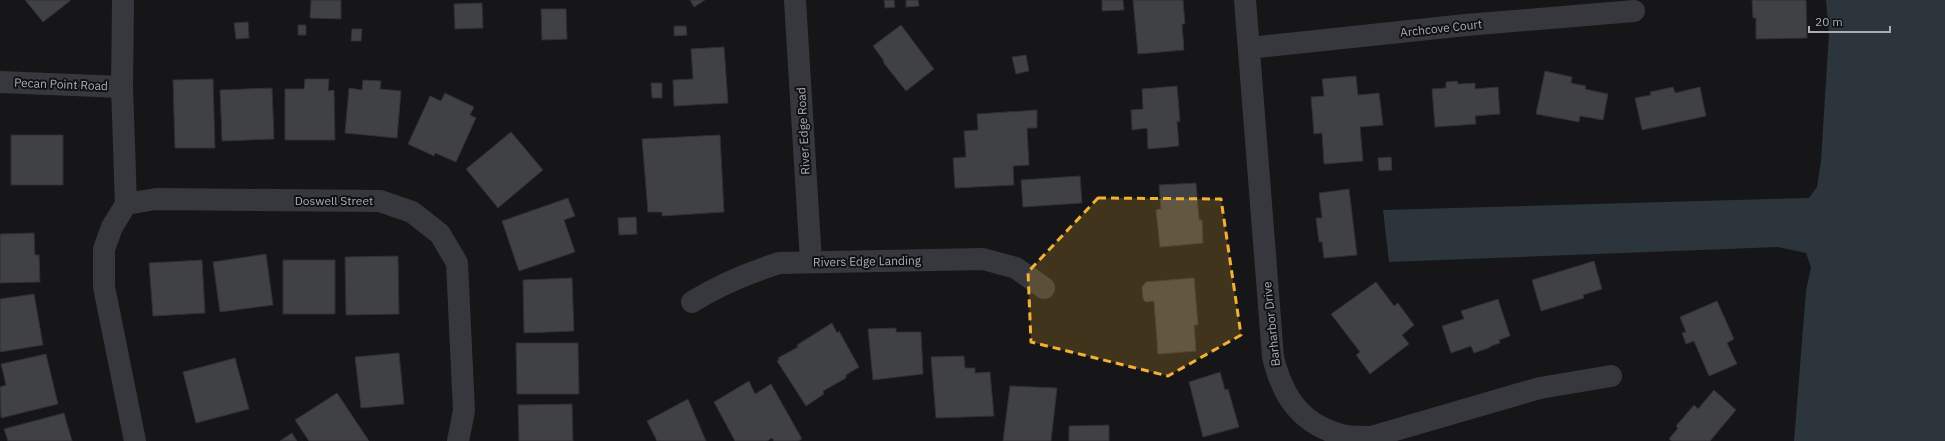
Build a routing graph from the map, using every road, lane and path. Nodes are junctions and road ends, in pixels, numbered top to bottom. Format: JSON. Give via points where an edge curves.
{"nodes":[{"id":1,"x":123,"y":0,"type":"edge"},
{"id":2,"x":795,"y":0,"type":"edge"},
{"id":3,"x":1245,"y":0,"type":"edge"},
{"id":4,"x":1634,"y":11,"type":"dead end"},
{"id":5,"x":1249,"y":48,"type":"junction"},
{"id":6,"x":0,"y":82,"type":"edge"},
{"id":7,"x":122,"y":86,"type":"junction"},
{"id":8,"x":126,"y":204,"type":"junction"},
{"id":9,"x":811,"y":262,"type":"junction"},
{"id":10,"x":1044,"y":288,"type":"dead end"},
{"id":11,"x":692,"y":302,"type":"dead end"},
{"id":12,"x":1611,"y":376,"type":"dead end"},
{"id":13,"x":135,"y":441,"type":"edge"},
{"id":14,"x":458,"y":441,"type":"edge"}],
"edges":[{"from":1,"to":7,"type":"street"},
{"from":2,"to":9,"type":"street","name":"River Edge Road"},
{"from":3,"to":5,"type":"street","name":"Barharbor Drive"},
{"from":4,"to":5,"type":"street","name":"Archcove Court","via":[[1466,25]]},
{"from":5,"to":12,"type":"street","name":"Barharbor Drive","via":[[1273,357],[1279,380],[1288,397],[1304,416],[1324,428],[1347,436],[1371,437],[1540,388]]},
{"from":6,"to":7,"type":"street","name":"Pecan Point Road"},
{"from":7,"to":8,"type":"street"},
{"from":8,"to":13,"type":"street","via":[[112,227],[104,249],[104,287]]},
{"from":8,"to":14,"type":"street","name":"Doswell Street","via":[[156,199],[380,201],[412,212],[440,234],[457,263],[464,411]]},
{"from":9,"to":10,"type":"street","name":"Rivers Edge Landing","via":[[983,259],[1016,268]]},
{"from":9,"to":11,"type":"street","name":"Rivers Edge Landing","via":[[779,263],[760,269],[714,288]]}]}
